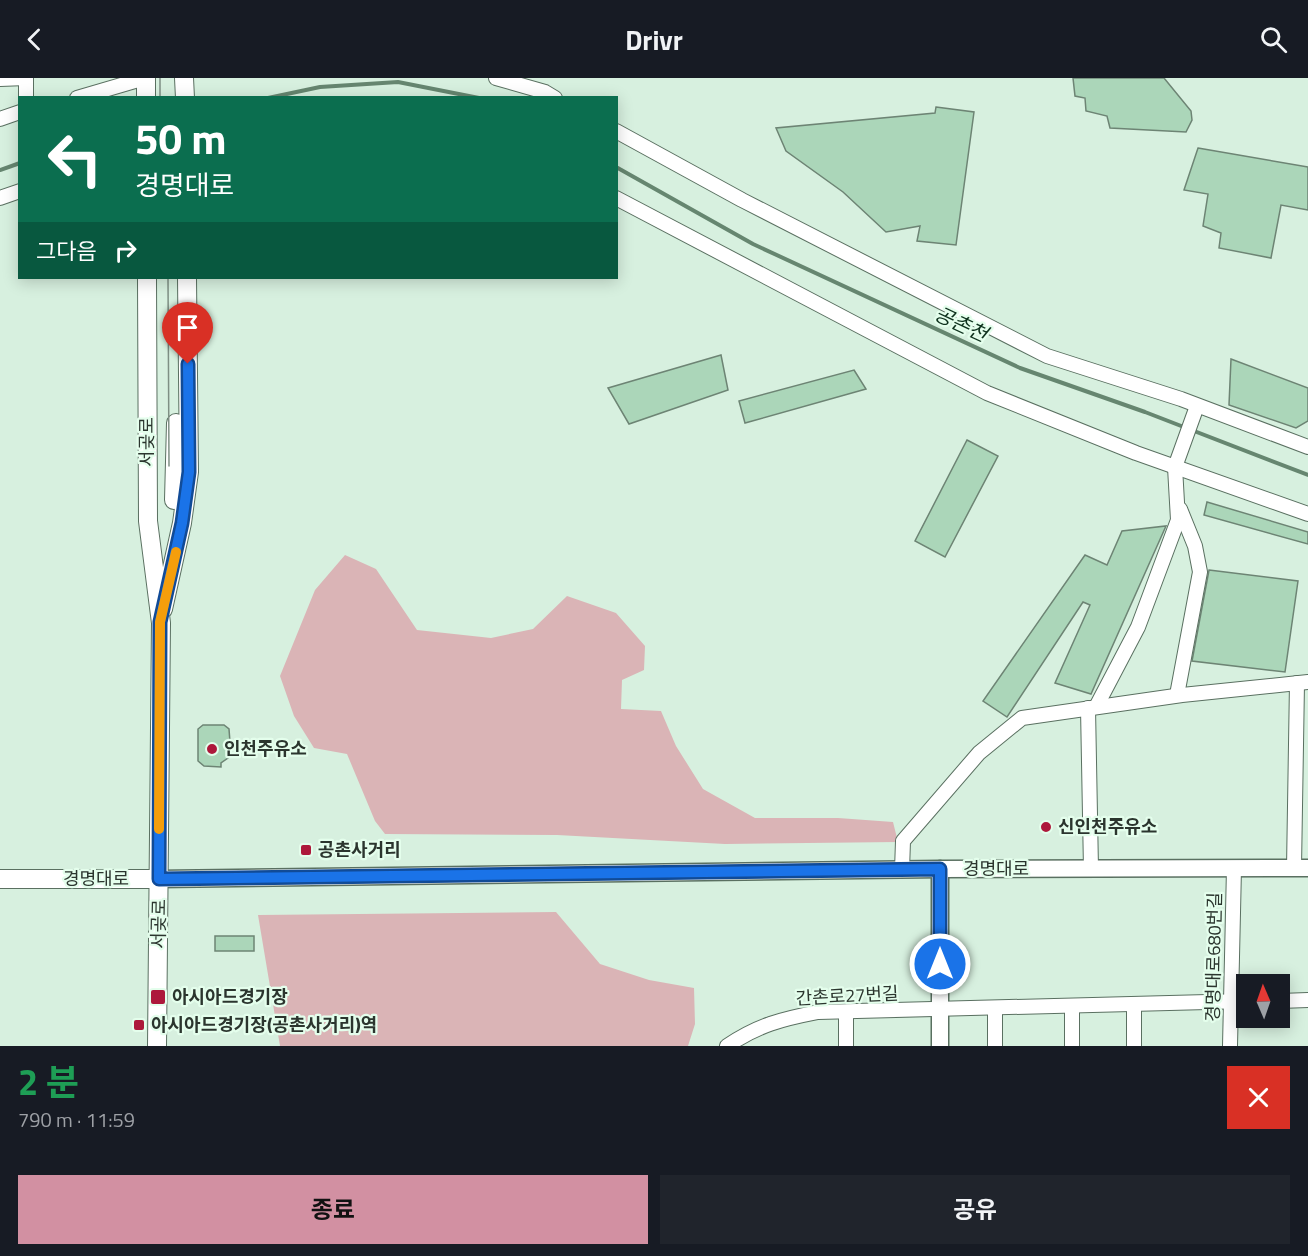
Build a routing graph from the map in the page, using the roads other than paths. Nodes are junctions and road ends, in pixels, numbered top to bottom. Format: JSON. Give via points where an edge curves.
{"nodes":[{"id":1,"x":26,"y":78,"type":"edge"},
{"id":2,"x":496,"y":78,"type":"edge"},
{"id":3,"x":0,"y":79,"type":"edge"},
{"id":4,"x":146,"y":86,"type":"edge"},
{"id":5,"x":26,"y":96,"type":"edge"},
{"id":6,"x":88,"y":96,"type":"edge"},
{"id":7,"x":552,"y":96,"type":"edge"},
{"id":8,"x":18,"y":113,"type":"edge"},
{"id":9,"x":0,"y":119,"type":"edge"},
{"id":10,"x":618,"y":132,"type":"edge"},
{"id":11,"x":18,"y":192,"type":"edge"},
{"id":12,"x":0,"y":198,"type":"edge"},
{"id":13,"x":618,"y":199,"type":"edge"},
{"id":14,"x":147,"y":279,"type":"edge"},
{"id":15,"x":175,"y":279,"type":"edge"},
{"id":16,"x":187,"y":279,"type":"edge"},
{"id":17,"x":1196,"y":410,"type":"junction"},
{"id":18,"x":1308,"y":447,"type":"edge"},
{"id":19,"x":1177,"y":464,"type":"junction"},
{"id":20,"x":1177,"y":501,"type":"junction"},
{"id":21,"x":1308,"y":514,"type":"edge"},
{"id":22,"x":159,"y":614,"type":"junction"},
{"id":23,"x":1302,"y":682,"type":"edge"},
{"id":24,"x":1177,"y":695,"type":"junction"},
{"id":25,"x":1092,"y":707,"type":"junction"},
{"id":26,"x":1234,"y":868,"type":"junction"},
{"id":27,"x":1301,"y":868,"type":"edge"},
{"id":28,"x":940,"y":869,"type":"junction"},
{"id":29,"x":1091,"y":869,"type":"junction"},
{"id":30,"x":902,"y":870,"type":"junction"},
{"id":31,"x":0,"y":879,"type":"edge"},
{"id":32,"x":159,"y":879,"type":"junction"},
{"id":33,"x":1290,"y":1000,"type":"edge"},
{"id":34,"x":1308,"y":1000,"type":"edge"},
{"id":35,"x":1230,"y":1001,"type":"junction"},
{"id":36,"x":1236,"y":1001,"type":"edge"},
{"id":37,"x":1134,"y":1004,"type":"junction"},
{"id":38,"x":1072,"y":1006,"type":"junction"},
{"id":39,"x":995,"y":1009,"type":"junction"},
{"id":40,"x":941,"y":1011,"type":"junction"},
{"id":41,"x":846,"y":1012,"type":"junction"},
{"id":42,"x":158,"y":1046,"type":"edge"},
{"id":43,"x":727,"y":1046,"type":"edge"},
{"id":44,"x":846,"y":1046,"type":"edge"},
{"id":45,"x":940,"y":1046,"type":"edge"},
{"id":46,"x":995,"y":1046,"type":"edge"},
{"id":47,"x":1072,"y":1046,"type":"edge"},
{"id":48,"x":1134,"y":1046,"type":"edge"},
{"id":49,"x":1230,"y":1046,"type":"edge"}],
"edges":[{"from":1,"to":3,"type":"street"},
{"from":1,"to":5,"type":"street"},
{"from":2,"to":7,"type":"street"},
{"from":4,"to":6,"type":"street"},
{"from":8,"to":9,"type":"street"},
{"from":10,"to":17,"type":"street","via":[[1047,356]]},
{"from":11,"to":12,"type":"street"},
{"from":13,"to":19,"type":"street","via":[[987,393]]},
{"from":14,"to":22,"type":"main road","name":"서곶로","via":[[148,521]]},
{"from":15,"to":22,"type":"main road","name":"서곶로","via":[[176,489]]},
{"from":16,"to":22,"type":"main road","name":"서곶로","via":[[189,472],[182,523]]},
{"from":17,"to":18,"type":"street"},
{"from":17,"to":19,"type":"street"},
{"from":19,"to":20,"type":"street"},
{"from":19,"to":21,"type":"street"},
{"from":20,"to":24,"type":"street","via":[[1195,546],[1200,572]]},
{"from":20,"to":25,"type":"street","via":[[1178,520],[1138,627]]},
{"from":22,"to":32,"type":"main road","name":"서곶로"},
{"from":23,"to":24,"type":"street"},
{"from":23,"to":27,"type":"street"},
{"from":24,"to":25,"type":"street"},
{"from":25,"to":29,"type":"street"},
{"from":25,"to":30,"type":"street","via":[[1022,718],[979,753],[903,841]]},
{"from":26,"to":27,"type":"street","name":"경명대로"},
{"from":26,"to":29,"type":"street","name":"경명대로"},
{"from":26,"to":35,"type":"street","name":"경명대로680번길"},
{"from":28,"to":29,"type":"street","name":"경명대로"},
{"from":28,"to":30,"type":"street","name":"경명대로"},
{"from":28,"to":40,"type":"street"},
{"from":30,"to":32,"type":"street","name":"경명대로"},
{"from":31,"to":32,"type":"main road","name":"경명대로"},
{"from":32,"to":42,"type":"main road","name":"서곶로"},
{"from":33,"to":34,"type":"street"},
{"from":35,"to":36,"type":"street","name":"간촌로27번길"},
{"from":35,"to":37,"type":"street","name":"간촌로27번길"},
{"from":35,"to":49,"type":"street","name":"경명대로680번길"},
{"from":37,"to":38,"type":"street","name":"간촌로27번길"},
{"from":37,"to":48,"type":"street"},
{"from":38,"to":39,"type":"street","name":"간촌로27번길"},
{"from":38,"to":47,"type":"street"},
{"from":39,"to":40,"type":"street","name":"간촌로27번길"},
{"from":39,"to":46,"type":"street"},
{"from":40,"to":41,"type":"street","name":"간촌로27번길"},
{"from":40,"to":45,"type":"street"},
{"from":41,"to":43,"type":"street","name":"간촌로27번길","via":[[783,1018],[751,1030]]},
{"from":41,"to":44,"type":"street"}]}
